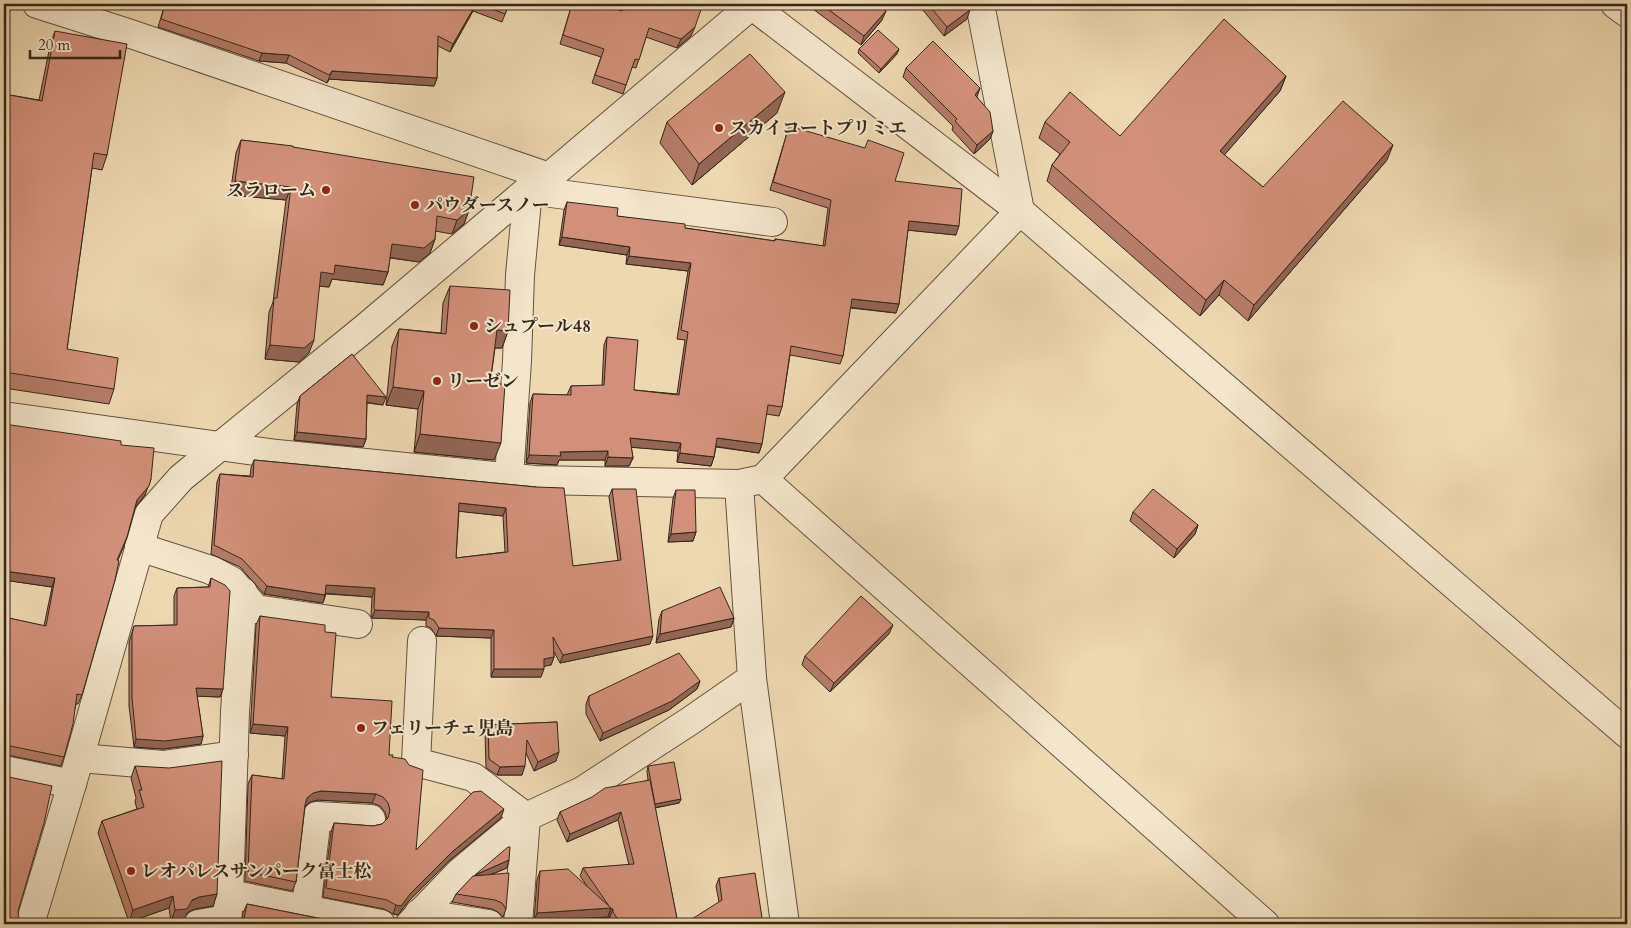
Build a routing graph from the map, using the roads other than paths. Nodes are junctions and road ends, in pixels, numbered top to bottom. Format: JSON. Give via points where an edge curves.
{"nodes":[{"id":1,"x":37,"y":4,"type":"edge"},
{"id":2,"x":752,"y":4,"type":"edge"},
{"id":3,"x":980,"y":4,"type":"edge"},
{"id":4,"x":1615,"y":4,"type":"edge"},
{"id":5,"x":1627,"y":13,"type":"edge"},
{"id":6,"x":539,"y":183,"type":"junction"},
{"id":7,"x":1020,"y":211,"type":"junction"},
{"id":8,"x":773,"y":222,"type":"dead end"},
{"id":9,"x":4,"y":416,"type":"edge"},
{"id":10,"x":221,"y":446,"type":"junction"},
{"id":11,"x":509,"y":477,"type":"junction"},
{"id":12,"x":751,"y":482,"type":"junction"},
{"id":13,"x":139,"y":548,"type":"junction"},
{"id":14,"x":243,"y":592,"type":"junction"},
{"id":15,"x":358,"y":624,"type":"dead end"},
{"id":16,"x":422,"y":641,"type":"dead end"},
{"id":17,"x":752,"y":678,"type":"junction"},
{"id":18,"x":1627,"y":734,"type":"edge"},
{"id":19,"x":234,"y":755,"type":"junction"},
{"id":20,"x":80,"y":758,"type":"junction"},
{"id":21,"x":4,"y":770,"type":"edge"},
{"id":22,"x":72,"y":784,"type":"junction"},
{"id":23,"x":526,"y":816,"type":"junction"},
{"id":24,"x":371,"y":819,"type":"dead end"},
{"id":25,"x":306,"y":909,"type":"junction"},
{"id":26,"x":228,"y":912,"type":"edge"},
{"id":27,"x":415,"y":919,"type":"edge"},
{"id":28,"x":30,"y":924,"type":"edge"},
{"id":29,"x":198,"y":924,"type":"edge"},
{"id":30,"x":380,"y":924,"type":"edge"},
{"id":31,"x":489,"y":924,"type":"edge"},
{"id":32,"x":518,"y":924,"type":"edge"},
{"id":33,"x":784,"y":924,"type":"edge"},
{"id":34,"x":1265,"y":924,"type":"edge"}],
"edges":[{"from":1,"to":6,"type":"street","via":[[128,33]]},
{"from":2,"to":6,"type":"street"},
{"from":2,"to":7,"type":"street"},
{"from":3,"to":7,"type":"street"},
{"from":4,"to":5,"type":"street"},
{"from":6,"to":8,"type":"street"},
{"from":6,"to":10,"type":"street"},
{"from":6,"to":11,"type":"street","via":[[520,275]]},
{"from":7,"to":12,"type":"street"},
{"from":7,"to":18,"type":"street"},
{"from":9,"to":10,"type":"street"},
{"from":10,"to":11,"type":"street"},
{"from":10,"to":13,"type":"street","via":[[181,478],[148,514]]},
{"from":11,"to":12,"type":"street"},
{"from":12,"to":17,"type":"street"},
{"from":12,"to":34,"type":"street"},
{"from":13,"to":14,"type":"street","via":[[212,570],[232,581]]},
{"from":13,"to":20,"type":"street"},
{"from":14,"to":15,"type":"street","via":[[256,609]]},
{"from":14,"to":19,"type":"street"},
{"from":16,"to":23,"type":"street","via":[[416,762],[473,777]]},
{"from":17,"to":23,"type":"street","via":[[582,791]]},
{"from":17,"to":33,"type":"street"},
{"from":19,"to":20,"type":"street","via":[[163,765]]},
{"from":19,"to":26,"type":"street"},
{"from":20,"to":22,"type":"street"},
{"from":21,"to":22,"type":"street"},
{"from":22,"to":28,"type":"street"},
{"from":23,"to":27,"type":"street","via":[[460,872]]},
{"from":23,"to":32,"type":"street"},
{"from":24,"to":25,"type":"street","via":[[317,816]]},
{"from":25,"to":26,"type":"street"},
{"from":25,"to":30,"type":"street"},
{"from":26,"to":29,"type":"street"},
{"from":27,"to":31,"type":"street"}]}
